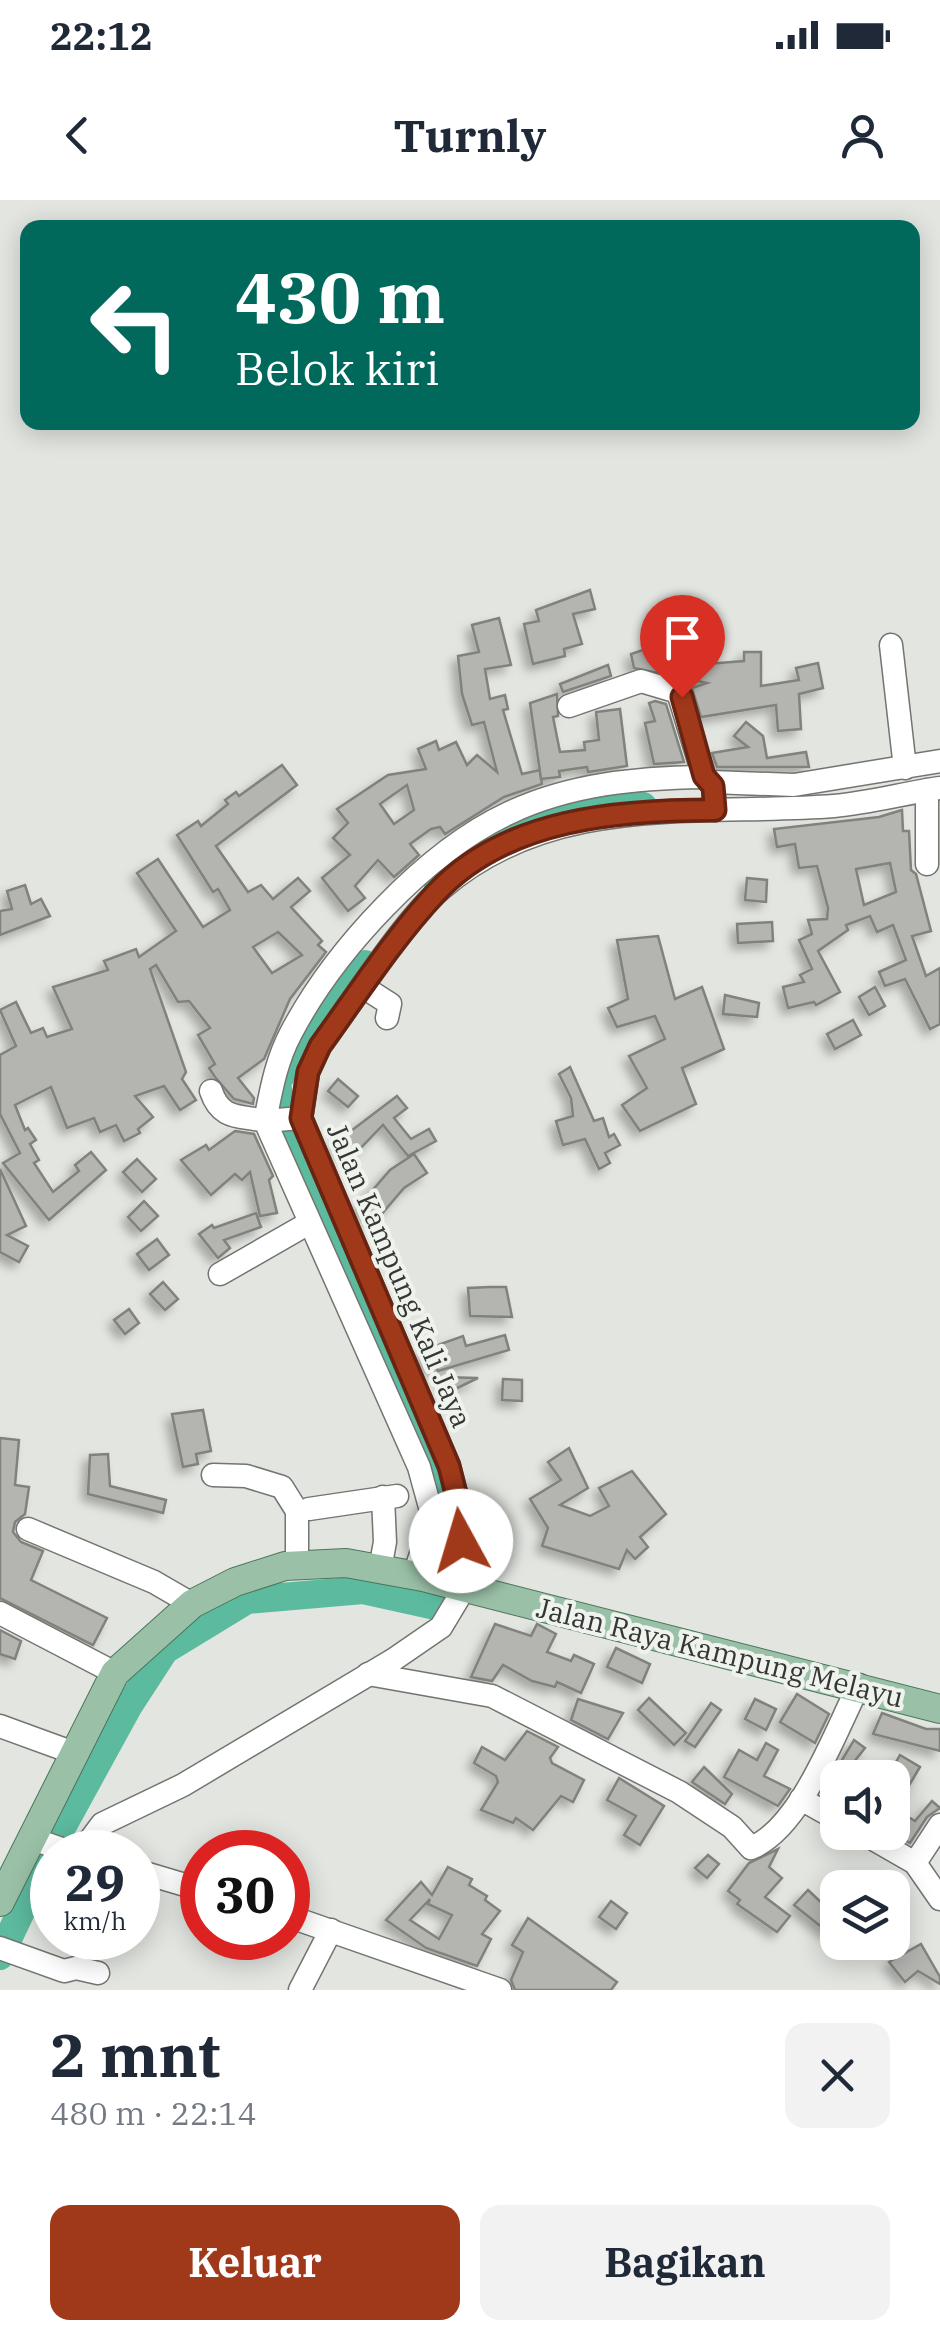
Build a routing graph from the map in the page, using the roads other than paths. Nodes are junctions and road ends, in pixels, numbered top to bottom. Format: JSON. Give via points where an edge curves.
{"nodes":[{"id":1,"x":891,"y":645,"type":"dead end"},
{"id":2,"x":569,"y":706,"type":"dead end"},
{"id":3,"x":940,"y":762,"type":"edge"},
{"id":4,"x":905,"y":768,"type":"junction"},
{"id":5,"x":933,"y":789,"type":"edge"},
{"id":6,"x":711,"y":792,"type":"junction"},
{"id":7,"x":927,"y":864,"type":"dead end"},
{"id":8,"x":365,"y":988,"type":"junction"},
{"id":9,"x":387,"y":1018,"type":"dead end"},
{"id":10,"x":211,"y":1091,"type":"dead end"},
{"id":11,"x":284,"y":1120,"type":"junction"},
{"id":12,"x":309,"y":1223,"type":"junction"},
{"id":13,"x":220,"y":1274,"type":"dead end"},
{"id":14,"x":213,"y":1476,"type":"dead end"},
{"id":15,"x":314,"y":1486,"type":"dead end"},
{"id":16,"x":308,"y":1509,"type":"junction"},
{"id":17,"x":28,"y":1529,"type":"dead end"},
{"id":18,"x":301,"y":1564,"type":"junction"},
{"id":19,"x":380,"y":1569,"type":"junction"},
{"id":20,"x":439,"y":1581,"type":"junction"},
{"id":21,"x":192,"y":1604,"type":"junction"},
{"id":22,"x":0,"y":1613,"type":"edge"},
{"id":23,"x":115,"y":1673,"type":"junction"},
{"id":24,"x":368,"y":1674,"type":"junction"},
{"id":25,"x":859,"y":1685,"type":"junction"},
{"id":26,"x":940,"y":1708,"type":"edge"},
{"id":27,"x":0,"y":1726,"type":"edge"},
{"id":28,"x":74,"y":1753,"type":"junction"},
{"id":29,"x":801,"y":1799,"type":"junction"},
{"id":30,"x":820,"y":1810,"type":"edge"},
{"id":31,"x":940,"y":1825,"type":"edge"},
{"id":32,"x":95,"y":1830,"type":"edge"},
{"id":33,"x":22,"y":1848,"type":"edge"},
{"id":34,"x":893,"y":1850,"type":"edge"},
{"id":35,"x":915,"y":1862,"type":"junction"},
{"id":36,"x":940,"y":1899,"type":"edge"},
{"id":37,"x":0,"y":1902,"type":"edge"},
{"id":38,"x":310,"y":1923,"type":"edge"},
{"id":39,"x":331,"y":1930,"type":"junction"},
{"id":40,"x":5,"y":1950,"type":"edge"},
{"id":41,"x":98,"y":1973,"type":"dead end"},
{"id":42,"x":69,"y":1980,"type":"edge"},
{"id":43,"x":300,"y":1990,"type":"edge"},
{"id":44,"x":500,"y":1990,"type":"edge"}],
"edges":[{"from":1,"to":4,"type":"street"},
{"from":2,"to":6,"type":"street","via":[[641,680],[678,692]]},
{"from":3,"to":4,"type":"street"},
{"from":4,"to":6,"type":"street"},
{"from":5,"to":6,"type":"street","name":"Jalan Kampung Kali Jaya","via":[[838,806]]},
{"from":5,"to":7,"type":"street"},
{"from":6,"to":8,"type":"street","name":"Jalan Kampung Kali Jaya","via":[[557,825],[488,854],[438,891]]},
{"from":6,"to":11,"type":"street","via":[[641,778],[572,790],[450,844],[360,936],[291,1032],[274,1072]]},
{"from":8,"to":9,"type":"street","via":[[390,1004]]},
{"from":8,"to":11,"type":"street","name":"Jalan Kampung Kali Jaya","via":[[320,1046]]},
{"from":10,"to":11,"type":"street","via":[[235,1120]]},
{"from":11,"to":12,"type":"street"},
{"from":11,"to":20,"type":"street","name":"Jalan Kampung Kali Jaya","via":[[449,1466],[463,1521]]},
{"from":12,"to":13,"type":"street"},
{"from":12,"to":20,"type":"street","via":[[430,1501]]},
{"from":14,"to":18,"type":"street","via":[[246,1476],[282,1487],[297,1511]]},
{"from":15,"to":16,"type":"street"},
{"from":16,"to":18,"type":"street"},
{"from":16,"to":19,"type":"street","via":[[390,1496]]},
{"from":17,"to":21,"type":"street"},
{"from":18,"to":19,"type":"main road","name":"Jalan Raya Kampung Melayu"},
{"from":18,"to":21,"type":"main road","name":"Jalan Raya Kampung Melayu","via":[[235,1582]]},
{"from":19,"to":20,"type":"main road","name":"Jalan Raya Kampung Melayu"},
{"from":20,"to":24,"type":"street","via":[[441,1627]]},
{"from":20,"to":25,"type":"main road","name":"Jalan Raya Kampung Melayu"},
{"from":21,"to":23,"type":"main road","name":"Jalan Raya Kampung Melayu"},
{"from":22,"to":23,"type":"street"},
{"from":23,"to":28,"type":"main road"},
{"from":24,"to":29,"type":"street","via":[[492,1696],[679,1792],[751,1848],[779,1828]]},
{"from":24,"to":32,"type":"street"},
{"from":25,"to":26,"type":"main road","name":"Jalan Raya Kampung Melayu"},
{"from":25,"to":29,"type":"street"},
{"from":27,"to":28,"type":"street"},
{"from":28,"to":33,"type":"main road"},
{"from":29,"to":30,"type":"street"},
{"from":31,"to":35,"type":"street"},
{"from":33,"to":37,"type":"main road"},
{"from":34,"to":35,"type":"street"},
{"from":35,"to":36,"type":"street"},
{"from":38,"to":39,"type":"street"},
{"from":39,"to":43,"type":"street"},
{"from":39,"to":44,"type":"street"},
{"from":40,"to":42,"type":"street"},
{"from":41,"to":42,"type":"street","via":[[76,1968]]}]}
